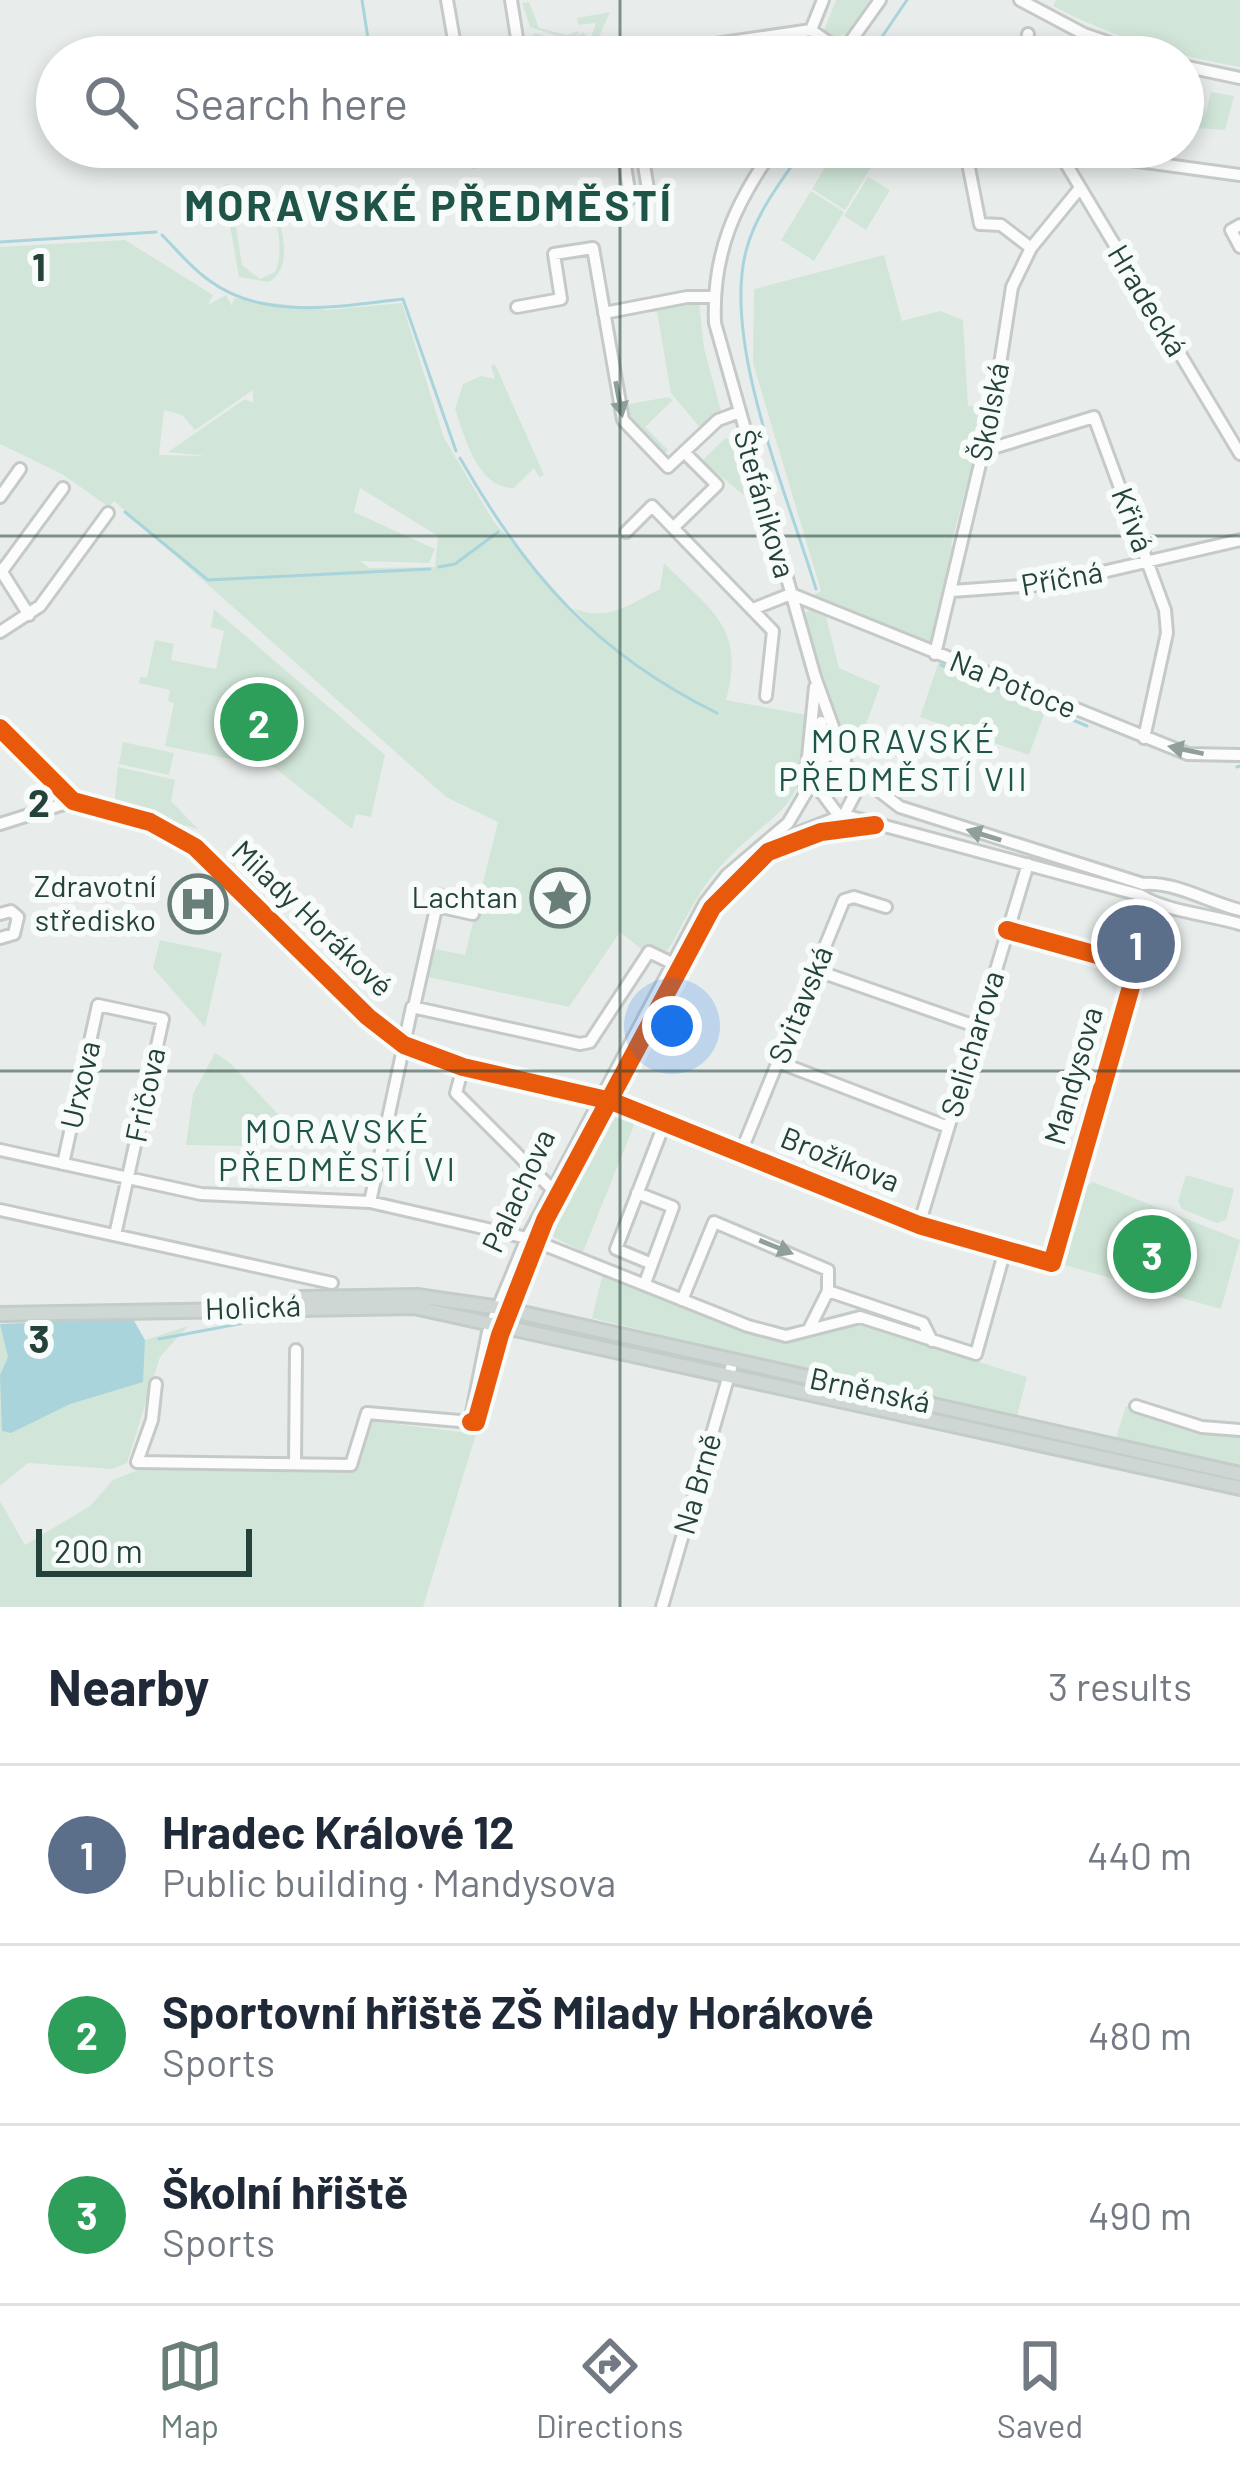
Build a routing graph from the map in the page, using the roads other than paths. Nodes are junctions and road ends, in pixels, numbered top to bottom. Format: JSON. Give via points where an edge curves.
{"nodes":[{"id":1,"x":447,"y":0,"type":"edge"},
{"id":2,"x":511,"y":0,"type":"edge"},
{"id":3,"x":823,"y":0,"type":"edge"},
{"id":4,"x":880,"y":0,"type":"edge"},
{"id":5,"x":1028,"y":2,"type":"edge"},
{"id":6,"x":811,"y":30,"type":"junction"},
{"id":7,"x":453,"y":36,"type":"edge"},
{"id":8,"x":517,"y":36,"type":"edge"},
{"id":9,"x":763,"y":36,"type":"edge"},
{"id":10,"x":819,"y":36,"type":"edge"},
{"id":11,"x":856,"y":36,"type":"edge"},
{"id":12,"x":1090,"y":36,"type":"edge"},
{"id":13,"x":1204,"y":71,"type":"edge"},
{"id":14,"x":1240,"y":79,"type":"edge"},
{"id":15,"x":625,"y":168,"type":"edge"},
{"id":16,"x":644,"y":168,"type":"edge"},
{"id":17,"x":762,"y":168,"type":"edge"},
{"id":18,"x":969,"y":168,"type":"edge"},
{"id":19,"x":1068,"y":168,"type":"edge"},
{"id":20,"x":1191,"y":168,"type":"edge"},
{"id":21,"x":1240,"y":175,"type":"edge"},
{"id":22,"x":1080,"y":188,"type":"junction"},
{"id":23,"x":1240,"y":225,"type":"edge"},
{"id":24,"x":1240,"y":247,"type":"edge"},
{"id":25,"x":1031,"y":248,"type":"junction"},
{"id":26,"x":715,"y":298,"type":"junction"},
{"id":27,"x":517,"y":307,"type":"dead end"},
{"id":28,"x":604,"y":313,"type":"junction"},
{"id":29,"x":737,"y":413,"type":"junction"},
{"id":30,"x":983,"y":451,"type":"junction"},
{"id":31,"x":684,"y":452,"type":"junction"},
{"id":32,"x":1240,"y":454,"type":"edge"},
{"id":33,"x":20,"y":469,"type":"dead end"},
{"id":34,"x":62,"y":488,"type":"dead end"},
{"id":35,"x":0,"y":497,"type":"edge"},
{"id":36,"x":108,"y":513,"type":"dead end"},
{"id":37,"x":674,"y":527,"type":"junction"},
{"id":38,"x":626,"y":532,"type":"dead end"},
{"id":39,"x":1240,"y":540,"type":"edge"},
{"id":40,"x":1148,"y":562,"type":"junction"},
{"id":41,"x":1,"y":570,"type":"edge"},
{"id":42,"x":952,"y":591,"type":"junction"},
{"id":43,"x":790,"y":594,"type":"junction"},
{"id":44,"x":753,"y":608,"type":"junction"},
{"id":45,"x":29,"y":615,"type":"junction"},
{"id":46,"x":0,"y":632,"type":"edge"},
{"id":47,"x":935,"y":654,"type":"junction"},
{"id":48,"x":815,"y":677,"type":"junction"},
{"id":49,"x":766,"y":696,"type":"dead end"},
{"id":50,"x":0,"y":728,"type":"edge"},
{"id":51,"x":1144,"y":738,"type":"junction"},
{"id":52,"x":1240,"y":755,"type":"edge"},
{"id":53,"x":849,"y":764,"type":"junction"},
{"id":54,"x":819,"y":767,"type":"junction"},
{"id":55,"x":802,"y":800,"type":"junction"},
{"id":56,"x":74,"y":801,"type":"junction"},
{"id":57,"x":842,"y":815,"type":"junction"},
{"id":58,"x":0,"y":824,"type":"edge"},
{"id":59,"x":875,"y":825,"type":"junction"},
{"id":60,"x":768,"y":852,"type":"junction"},
{"id":61,"x":1028,"y":864,"type":"junction"},
{"id":62,"x":1157,"y":882,"type":"junction"},
{"id":63,"x":1175,"y":887,"type":"junction"},
{"id":64,"x":1151,"y":902,"type":"junction"},
{"id":65,"x":886,"y":907,"type":"dead end"},
{"id":66,"x":1170,"y":908,"type":"junction"},
{"id":67,"x":1240,"y":910,"type":"edge"},
{"id":68,"x":0,"y":914,"type":"edge"},
{"id":69,"x":472,"y":914,"type":"dead end"},
{"id":70,"x":1240,"y":923,"type":"edge"},
{"id":71,"x":1007,"y":930,"type":"junction"},
{"id":72,"x":0,"y":938,"type":"edge"},
{"id":73,"x":675,"y":965,"type":"junction"},
{"id":74,"x":815,"y":970,"type":"junction"},
{"id":75,"x":98,"y":1006,"type":"joint"},
{"id":76,"x":414,"y":1007,"type":"junction"},
{"id":77,"x":978,"y":1028,"type":"junction"},
{"id":78,"x":404,"y":1045,"type":"junction"},
{"id":79,"x":778,"y":1062,"type":"junction"},
{"id":80,"x":463,"y":1067,"type":"junction"},
{"id":81,"x":605,"y":1099,"type":"junction"},
{"id":82,"x":665,"y":1123,"type":"junction"},
{"id":83,"x":948,"y":1127,"type":"junction"},
{"id":84,"x":0,"y":1150,"type":"edge"},
{"id":85,"x":741,"y":1152,"type":"junction"},
{"id":86,"x":63,"y":1164,"type":"junction"},
{"id":87,"x":128,"y":1178,"type":"junction"},
{"id":88,"x":552,"y":1189,"type":"junction"},
{"id":89,"x":638,"y":1193,"type":"junction"},
{"id":90,"x":370,"y":1202,"type":"junction"},
{"id":91,"x":0,"y":1210,"type":"edge"},
{"id":92,"x":919,"y":1225,"type":"junction"},
{"id":93,"x":116,"y":1234,"type":"junction"},
{"id":94,"x":531,"y":1240,"type":"junction"},
{"id":95,"x":1005,"y":1250,"type":"junction"},
{"id":96,"x":1052,"y":1263,"type":"joint"},
{"id":97,"x":652,"y":1264,"type":"junction"},
{"id":98,"x":332,"y":1283,"type":"dead end"},
{"id":99,"x":645,"y":1283,"type":"junction"},
{"id":100,"x":828,"y":1291,"type":"junction"},
{"id":101,"x":682,"y":1300,"type":"junction"},
{"id":102,"x":0,"y":1310,"type":"edge"},
{"id":103,"x":502,"y":1316,"type":"junction"},
{"id":104,"x":809,"y":1329,"type":"junction"},
{"id":105,"x":932,"y":1341,"type":"junction"},
{"id":106,"x":296,"y":1350,"type":"dead end"},
{"id":107,"x":732,"y":1367,"type":"junction"},
{"id":108,"x":156,"y":1384,"type":"dead end"},
{"id":109,"x":1136,"y":1406,"type":"dead end"},
{"id":110,"x":1240,"y":1430,"type":"edge"},
{"id":111,"x":295,"y":1464,"type":"junction"},
{"id":112,"x":1240,"y":1474,"type":"edge"},
{"id":113,"x":1240,"y":1488,"type":"edge"},
{"id":114,"x":662,"y":1607,"type":"edge"}],
"edges":[{"from":1,"to":7,"type":"street"},
{"from":2,"to":8,"type":"street"},
{"from":3,"to":6,"type":"street"},
{"from":4,"to":11,"type":"street"},
{"from":5,"to":12,"type":"street"},
{"from":6,"to":9,"type":"street"},
{"from":6,"to":10,"type":"street"},
{"from":13,"to":14,"type":"street"},
{"from":15,"to":16,"type":"street","via":[[630,197],[649,195]]},
{"from":17,"to":26,"type":"street","name":"Štefánikova","via":[[728,224]]},
{"from":18,"to":25,"type":"street","via":[[980,224],[1000,225]]},
{"from":19,"to":22,"type":"street","name":"Hradecká"},
{"from":20,"to":21,"type":"street"},
{"from":22,"to":25,"type":"street","name":"Školská"},
{"from":22,"to":32,"type":"street","name":"Hradecká"},
{"from":23,"to":24,"type":"street","via":[[1231,230]]},
{"from":25,"to":30,"type":"street","name":"Školská","via":[[1008,300]]},
{"from":26,"to":28,"type":"street"},
{"from":26,"to":29,"type":"street","name":"Štefánikova"},
{"from":27,"to":28,"type":"street","name":"Štefánikova","via":[[561,299],[554,254],[593,248]]},
{"from":28,"to":31,"type":"street","name":"Štefánikova","one_way":true,"via":[[623,420],[668,467]]},
{"from":29,"to":31,"type":"street","name":"Štefánikova"},
{"from":29,"to":43,"type":"street","name":"Štefánikova"},
{"from":30,"to":40,"type":"street","name":"Křivá","via":[[1094,417]]},
{"from":30,"to":42,"type":"street","name":"Školská"},
{"from":31,"to":37,"type":"street","name":"Štefánikova","via":[[717,485]]},
{"from":33,"to":35,"type":"street"},
{"from":34,"to":41,"type":"street"},
{"from":36,"to":45,"type":"street"},
{"from":37,"to":38,"type":"street","via":[[652,506]]},
{"from":37,"to":44,"type":"street","name":"Štefánikova"},
{"from":39,"to":40,"type":"street","name":"Příčná"},
{"from":40,"to":42,"type":"street","name":"Příčná","via":[[1032,587]]},
{"from":40,"to":51,"type":"street","name":"Křivá","via":[[1167,633]]},
{"from":41,"to":45,"type":"street"},
{"from":42,"to":47,"type":"street","name":"Školská"},
{"from":43,"to":44,"type":"street","name":"Štefánikova"},
{"from":43,"to":47,"type":"street","name":"Na Potoce"},
{"from":43,"to":48,"type":"street","name":"Štefánikova"},
{"from":44,"to":49,"type":"street","name":"Štefánikova","via":[[773,631]]},
{"from":45,"to":46,"type":"street"},
{"from":47,"to":51,"type":"street","name":"Na Potoce"},
{"from":48,"to":53,"type":"street","name":"Štefánikova"},
{"from":48,"to":54,"type":"street","name":"Štefánikova"},
{"from":48,"to":55,"type":"street"},
{"from":50,"to":56,"type":"street","name":"Milady Horákové"},
{"from":52,"to":51,"type":"street","name":"Na Potoce","one_way":true,"via":[[1188,754]]},
{"from":53,"to":54,"type":"street","via":[[831,754]]},
{"from":53,"to":57,"type":"street","via":[[857,790]]},
{"from":62,"to":53,"type":"street","one_way":true,"via":[[919,814],[882,797]]},
{"from":54,"to":55,"type":"street","name":"Palachova"},
{"from":54,"to":57,"type":"street","via":[[818,793]]},
{"from":55,"to":73,"type":"street","name":"Palachova","via":[[788,823],[715,888]]},
{"from":56,"to":58,"type":"street"},
{"from":56,"to":78,"type":"street","name":"Milady Horákové","via":[[175,831]]},
{"from":57,"to":59,"type":"street"},
{"from":57,"to":60,"type":"street"},
{"from":59,"to":60,"type":"street","name":"Palachova","via":[[821,832]]},
{"from":59,"to":61,"type":"street"},
{"from":60,"to":73,"type":"street","name":"Palachova","via":[[722,894]]},
{"from":61,"to":64,"type":"street"},
{"from":61,"to":71,"type":"street","name":"Selicharova"},
{"from":62,"to":63,"type":"street"},
{"from":62,"to":64,"type":"street"},
{"from":63,"to":66,"type":"street","via":[[1180,900]]},
{"from":63,"to":67,"type":"street"},
{"from":64,"to":66,"type":"street"},
{"from":65,"to":74,"type":"street","name":"Svitavská","via":[[846,898]]},
{"from":66,"to":70,"type":"street"},
{"from":68,"to":72,"type":"street","via":[[18,917],[14,934]]},
{"from":69,"to":76,"type":"street","via":[[438,900]]},
{"from":71,"to":77,"type":"street","name":"Selicharova"},
{"from":71,"to":96,"type":"street","name":"Mandysova","via":[[1137,966]]},
{"from":73,"to":76,"type":"street","name":"Milady Horákové","via":[[649,952],[590,1042],[580,1044]]},
{"from":73,"to":81,"type":"street","name":"Palachova"},
{"from":74,"to":77,"type":"street"},
{"from":74,"to":79,"type":"street","name":"Svitavská"},
{"from":75,"to":86,"type":"street","name":"Urxova"},
{"from":75,"to":87,"type":"street","name":"Fričova","via":[[163,1019]]},
{"from":76,"to":78,"type":"street","name":"Milady Horákové"},
{"from":77,"to":83,"type":"street","name":"Selicharova"},
{"from":78,"to":80,"type":"street","name":"Milady Horákové"},
{"from":78,"to":90,"type":"street"},
{"from":79,"to":83,"type":"street"},
{"from":79,"to":85,"type":"street","name":"Svitavská"},
{"from":80,"to":81,"type":"street","name":"Milady Horákové"},
{"from":80,"to":88,"type":"street","via":[[456,1093]]},
{"from":81,"to":82,"type":"street","name":"Brožíkova"},
{"from":81,"to":88,"type":"street","name":"Palachova"},
{"from":81,"to":94,"type":"street","name":"Palachova"},
{"from":82,"to":85,"type":"street","name":"Brožíkova"},
{"from":82,"to":89,"type":"street"},
{"from":83,"to":92,"type":"street","name":"Selicharova"},
{"from":84,"to":86,"type":"street"},
{"from":85,"to":92,"type":"street","name":"Brožíkova"},
{"from":86,"to":87,"type":"street"},
{"from":87,"to":90,"type":"street","via":[[201,1194]]},
{"from":87,"to":93,"type":"street","name":"Fričova"},
{"from":88,"to":94,"type":"street","name":"Palachova"},
{"from":89,"to":97,"type":"street","via":[[673,1208]]},
{"from":89,"to":97,"type":"street","via":[[616,1249]]},
{"from":90,"to":94,"type":"street"},
{"from":91,"to":93,"type":"street"},
{"from":92,"to":95,"type":"street","name":"Brožíkova"},
{"from":93,"to":98,"type":"street"},
{"from":94,"to":99,"type":"street"},
{"from":94,"to":103,"type":"street","name":"Palachova"},
{"from":95,"to":96,"type":"street","name":"Brožíkova"},
{"from":95,"to":105,"type":"street","via":[[976,1354]]},
{"from":97,"to":99,"type":"street"},
{"from":99,"to":101,"type":"street"},
{"from":101,"to":100,"type":"street","one_way":true,"via":[[714,1222],[820,1264],[832,1278]]},
{"from":100,"to":104,"type":"street"},
{"from":100,"to":105,"type":"street","via":[[923,1323]]},
{"from":101,"to":104,"type":"street","via":[[769,1334]]},
{"from":102,"to":103,"type":"main road","name":"Holická","via":[[417,1296]]},
{"from":103,"to":107,"type":"main road","name":"Brněnská"},
{"from":103,"to":111,"type":"street","name":"Palachova","via":[[471,1422],[367,1413],[351,1465]]},
{"from":104,"to":105,"type":"street","via":[[860,1317]]},
{"from":106,"to":111,"type":"street"},
{"from":107,"to":112,"type":"main road","name":"Brněnská"},
{"from":107,"to":113,"type":"main road","name":"Brněnská"},
{"from":107,"to":114,"type":"street","name":"Na Brně"},
{"from":108,"to":111,"type":"street","via":[[137,1462]]},
{"from":109,"to":110,"type":"street"}]}
